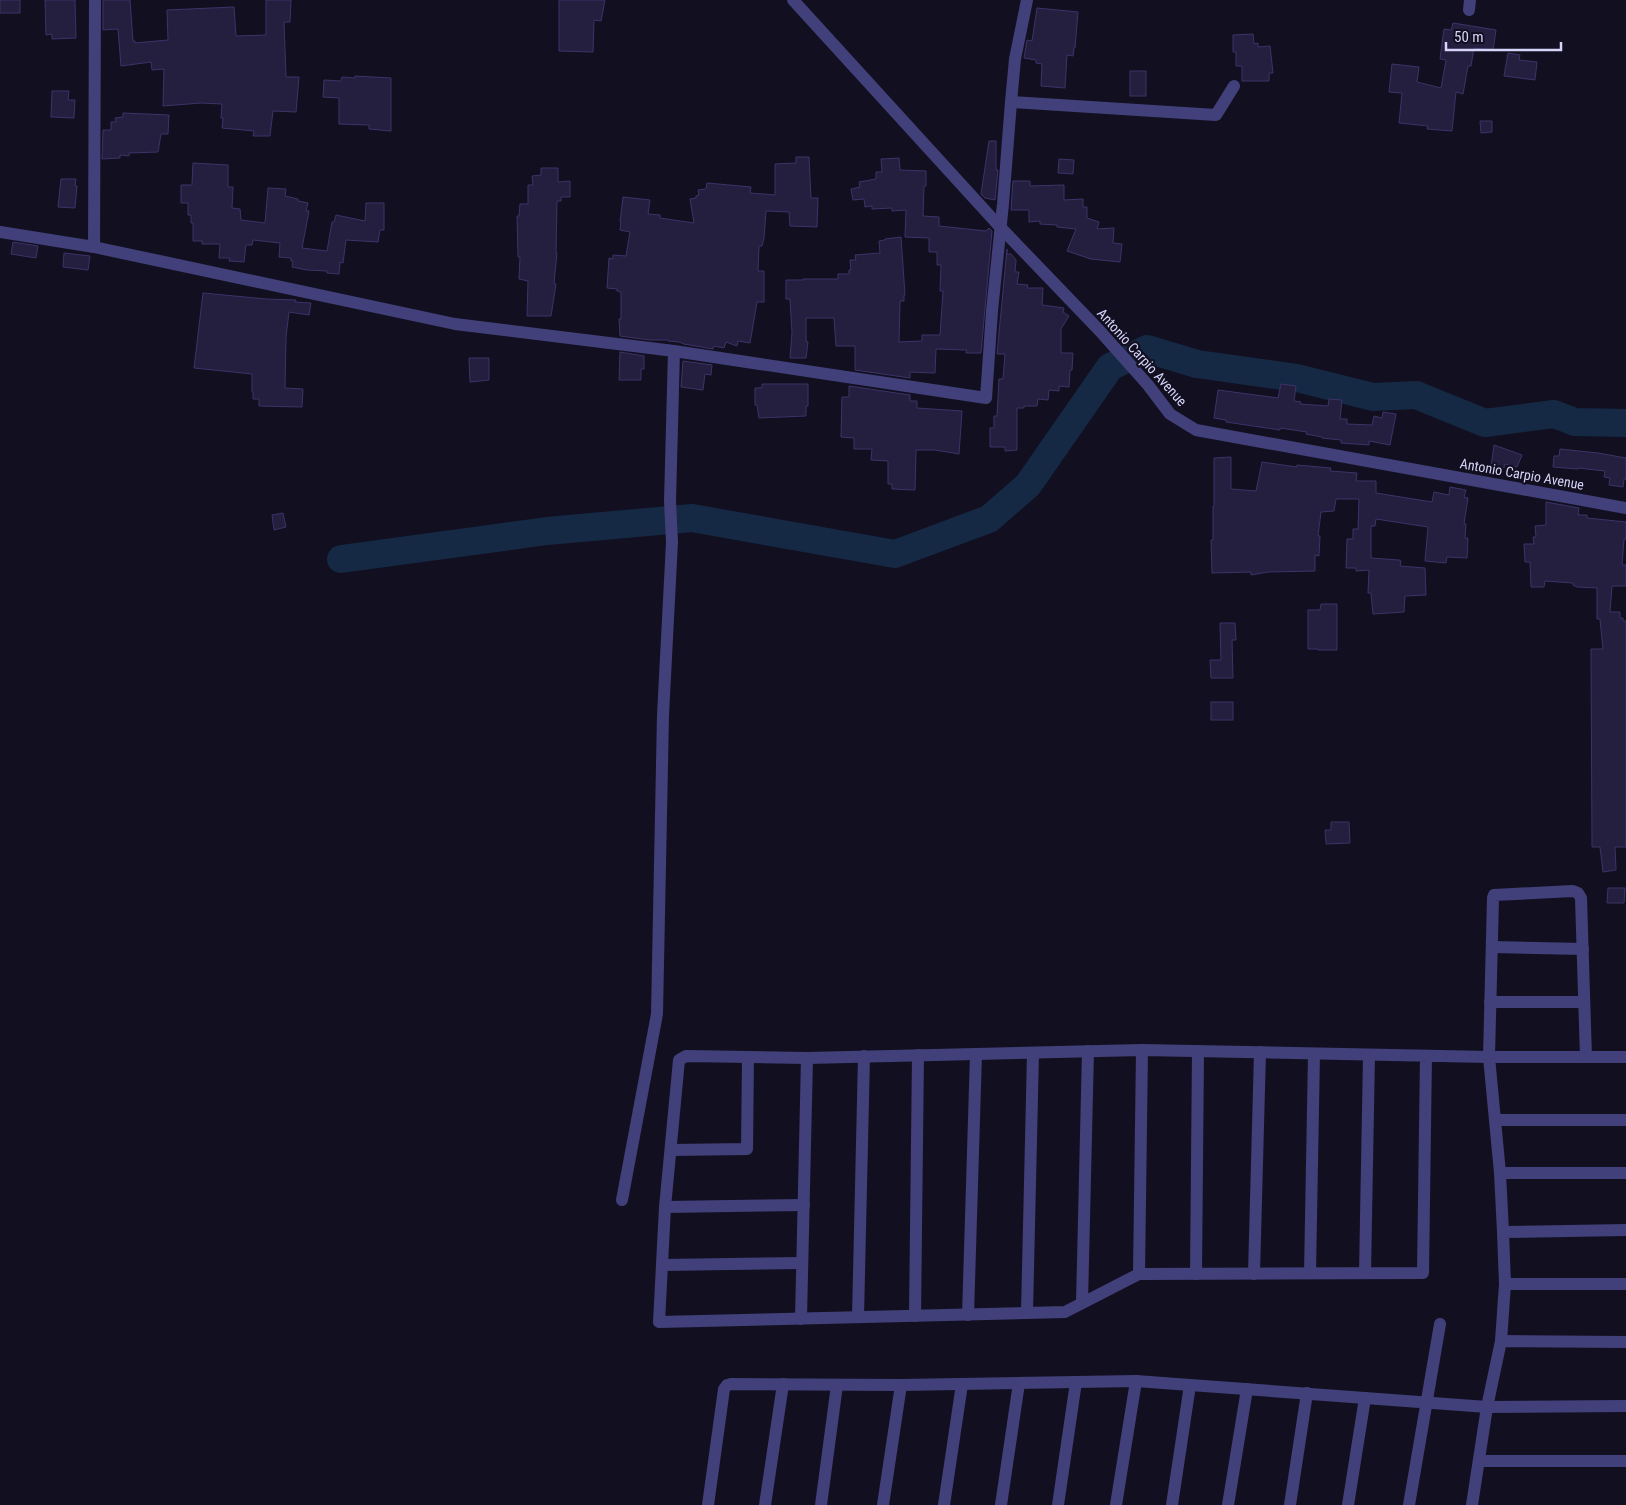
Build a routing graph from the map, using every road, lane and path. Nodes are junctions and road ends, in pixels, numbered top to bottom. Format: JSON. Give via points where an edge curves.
{"nodes":[{"id":1,"x":95,"y":0,"type":"edge"},
{"id":2,"x":793,"y":0,"type":"edge"},
{"id":3,"x":1027,"y":0,"type":"edge"},
{"id":4,"x":1234,"y":86,"type":"dead end"},
{"id":5,"x":1011,"y":102,"type":"junction"},
{"id":6,"x":1001,"y":228,"type":"junction"},
{"id":7,"x":0,"y":232,"type":"edge"},
{"id":8,"x":94,"y":247,"type":"junction"},
{"id":9,"x":674,"y":351,"type":"junction"},
{"id":10,"x":1626,"y":508,"type":"edge"},
{"id":11,"x":1492,"y":946,"type":"junction"},
{"id":12,"x":1583,"y":949,"type":"junction"},
{"id":13,"x":1490,"y":1002,"type":"junction"},
{"id":14,"x":1584,"y":1002,"type":"junction"},
{"id":15,"x":1142,"y":1050,"type":"junction"},
{"id":16,"x":1088,"y":1051,"type":"junction"},
{"id":17,"x":1198,"y":1051,"type":"junction"},
{"id":18,"x":1260,"y":1052,"type":"junction"},
{"id":19,"x":1033,"y":1053,"type":"junction"},
{"id":20,"x":976,"y":1054,"type":"junction"},
{"id":21,"x":1314,"y":1054,"type":"junction"},
{"id":22,"x":918,"y":1055,"type":"junction"},
{"id":23,"x":1369,"y":1055,"type":"junction"},
{"id":24,"x":864,"y":1056,"type":"junction"},
{"id":25,"x":1426,"y":1056,"type":"junction"},
{"id":26,"x":748,"y":1057,"type":"junction"},
{"id":27,"x":1489,"y":1057,"type":"junction"},
{"id":28,"x":1586,"y":1057,"type":"junction"},
{"id":29,"x":1626,"y":1057,"type":"edge"},
{"id":30,"x":807,"y":1058,"type":"junction"},
{"id":31,"x":1495,"y":1120,"type":"junction"},
{"id":32,"x":1626,"y":1120,"type":"edge"},
{"id":33,"x":671,"y":1150,"type":"junction"},
{"id":34,"x":1500,"y":1173,"type":"junction"},
{"id":35,"x":1626,"y":1173,"type":"edge"},
{"id":36,"x":622,"y":1200,"type":"dead end"},
{"id":37,"x":804,"y":1205,"type":"junction"},
{"id":38,"x":665,"y":1207,"type":"junction"},
{"id":39,"x":1626,"y":1230,"type":"edge"},
{"id":40,"x":1503,"y":1232,"type":"junction"},
{"id":41,"x":802,"y":1263,"type":"junction"},
{"id":42,"x":662,"y":1265,"type":"junction"},
{"id":43,"x":1310,"y":1273,"type":"junction"},
{"id":44,"x":1365,"y":1273,"type":"junction"},
{"id":45,"x":1140,"y":1274,"type":"junction"},
{"id":46,"x":1196,"y":1274,"type":"junction"},
{"id":47,"x":1254,"y":1274,"type":"junction"},
{"id":48,"x":1505,"y":1284,"type":"junction"},
{"id":49,"x":1626,"y":1284,"type":"edge"},
{"id":50,"x":1082,"y":1303,"type":"junction"},
{"id":51,"x":1026,"y":1313,"type":"junction"},
{"id":52,"x":968,"y":1315,"type":"junction"},
{"id":53,"x":915,"y":1316,"type":"junction"},
{"id":54,"x":858,"y":1318,"type":"junction"},
{"id":55,"x":801,"y":1319,"type":"junction"},
{"id":56,"x":1440,"y":1324,"type":"dead end"},
{"id":57,"x":1501,"y":1341,"type":"junction"},
{"id":58,"x":1626,"y":1342,"type":"edge"},
{"id":59,"x":1136,"y":1381,"type":"junction"},
{"id":60,"x":1076,"y":1382,"type":"junction"},
{"id":61,"x":1019,"y":1383,"type":"junction"},
{"id":62,"x":783,"y":1384,"type":"junction"},
{"id":63,"x":962,"y":1384,"type":"junction"},
{"id":64,"x":1190,"y":1384,"type":"junction"},
{"id":65,"x":837,"y":1385,"type":"junction"},
{"id":66,"x":901,"y":1385,"type":"junction"},
{"id":67,"x":1247,"y":1389,"type":"junction"},
{"id":68,"x":1307,"y":1393,"type":"junction"},
{"id":69,"x":1365,"y":1398,"type":"junction"},
{"id":70,"x":1426,"y":1402,"type":"junction"},
{"id":71,"x":1626,"y":1406,"type":"edge"},
{"id":72,"x":1487,"y":1407,"type":"junction"},
{"id":73,"x":1479,"y":1460,"type":"junction"},
{"id":74,"x":1626,"y":1461,"type":"edge"},
{"id":75,"x":708,"y":1505,"type":"edge"},
{"id":76,"x":765,"y":1505,"type":"edge"},
{"id":77,"x":821,"y":1505,"type":"edge"},
{"id":78,"x":883,"y":1505,"type":"edge"},
{"id":79,"x":944,"y":1505,"type":"edge"},
{"id":80,"x":1001,"y":1505,"type":"edge"},
{"id":81,"x":1058,"y":1505,"type":"edge"},
{"id":82,"x":1116,"y":1505,"type":"edge"},
{"id":83,"x":1172,"y":1505,"type":"edge"},
{"id":84,"x":1228,"y":1505,"type":"edge"},
{"id":85,"x":1290,"y":1505,"type":"edge"},
{"id":86,"x":1348,"y":1505,"type":"edge"},
{"id":87,"x":1409,"y":1505,"type":"edge"},
{"id":88,"x":1472,"y":1505,"type":"edge"}],
"edges":[{"from":1,"to":8,"type":"street"},
{"from":2,"to":6,"type":"street","name":"Antonio Carpio Avenue"},
{"from":3,"to":5,"type":"street"},
{"from":4,"to":5,"type":"street","via":[[1216,115]]},
{"from":5,"to":6,"type":"street"},
{"from":6,"to":9,"type":"street","via":[[986,398]]},
{"from":6,"to":10,"type":"street","name":"Antonio Carpio Avenue","via":[[1099,330],[1170,414],[1196,430]]},
{"from":7,"to":8,"type":"street"},
{"from":8,"to":9,"type":"street","via":[[455,324]]},
{"from":9,"to":36,"type":"street","via":[[672,542],[663,716],[657,1014]]},
{"from":11,"to":12,"type":"street"},
{"from":11,"to":12,"type":"street","via":[[1494,895],[1573,891],[1581,898]]},
{"from":11,"to":13,"type":"street"},
{"from":12,"to":14,"type":"street"},
{"from":13,"to":14,"type":"street"},
{"from":13,"to":27,"type":"street"},
{"from":14,"to":28,"type":"street"},
{"from":15,"to":16,"type":"street"},
{"from":15,"to":17,"type":"street"},
{"from":15,"to":45,"type":"street"},
{"from":16,"to":19,"type":"street"},
{"from":16,"to":50,"type":"street"},
{"from":17,"to":18,"type":"street"},
{"from":17,"to":46,"type":"street"},
{"from":18,"to":21,"type":"street"},
{"from":18,"to":47,"type":"street"},
{"from":19,"to":20,"type":"street"},
{"from":19,"to":51,"type":"street"},
{"from":20,"to":22,"type":"street"},
{"from":20,"to":52,"type":"street"},
{"from":21,"to":23,"type":"street"},
{"from":21,"to":43,"type":"street"},
{"from":22,"to":24,"type":"street"},
{"from":22,"to":53,"type":"street"},
{"from":23,"to":25,"type":"street"},
{"from":23,"to":44,"type":"street"},
{"from":24,"to":30,"type":"street"},
{"from":24,"to":54,"type":"street"},
{"from":25,"to":27,"type":"street"},
{"from":25,"to":44,"type":"street","via":[[1423,1273]]},
{"from":26,"to":30,"type":"street"},
{"from":26,"to":33,"type":"street","via":[[686,1056],[680,1060]]},
{"from":26,"to":33,"type":"street","via":[[747,1149]]},
{"from":27,"to":28,"type":"street"},
{"from":27,"to":31,"type":"street"},
{"from":28,"to":29,"type":"street"},
{"from":30,"to":37,"type":"street"},
{"from":31,"to":32,"type":"street"},
{"from":31,"to":34,"type":"street"},
{"from":33,"to":38,"type":"street"},
{"from":34,"to":35,"type":"street"},
{"from":34,"to":40,"type":"street"},
{"from":37,"to":38,"type":"street"},
{"from":37,"to":41,"type":"street"},
{"from":38,"to":42,"type":"street"},
{"from":39,"to":40,"type":"street"},
{"from":40,"to":48,"type":"street"},
{"from":41,"to":42,"type":"street"},
{"from":41,"to":55,"type":"street"},
{"from":42,"to":55,"type":"street","via":[[659,1322]]},
{"from":43,"to":44,"type":"street"},
{"from":43,"to":47,"type":"street"},
{"from":45,"to":46,"type":"street"},
{"from":45,"to":50,"type":"street"},
{"from":46,"to":47,"type":"street"},
{"from":48,"to":49,"type":"street"},
{"from":48,"to":57,"type":"street"},
{"from":50,"to":51,"type":"street","via":[[1065,1312]]},
{"from":51,"to":52,"type":"street"},
{"from":52,"to":53,"type":"street"},
{"from":53,"to":54,"type":"street"},
{"from":54,"to":55,"type":"street"},
{"from":56,"to":70,"type":"street"},
{"from":57,"to":58,"type":"street"},
{"from":57,"to":72,"type":"street"},
{"from":59,"to":60,"type":"street"},
{"from":59,"to":64,"type":"street"},
{"from":59,"to":82,"type":"street"},
{"from":60,"to":61,"type":"street"},
{"from":60,"to":81,"type":"street"},
{"from":61,"to":63,"type":"street"},
{"from":61,"to":80,"type":"street"},
{"from":62,"to":65,"type":"street"},
{"from":62,"to":75,"type":"street","via":[[731,1384],[724,1389]]},
{"from":62,"to":76,"type":"street"},
{"from":63,"to":66,"type":"street"},
{"from":63,"to":79,"type":"street"},
{"from":64,"to":67,"type":"street"},
{"from":64,"to":83,"type":"street"},
{"from":65,"to":66,"type":"street"},
{"from":65,"to":77,"type":"street"},
{"from":66,"to":78,"type":"street"},
{"from":67,"to":68,"type":"street"},
{"from":67,"to":84,"type":"street"},
{"from":68,"to":69,"type":"street"},
{"from":68,"to":85,"type":"street"},
{"from":69,"to":70,"type":"street"},
{"from":69,"to":86,"type":"street"},
{"from":70,"to":72,"type":"street"},
{"from":70,"to":87,"type":"street"},
{"from":71,"to":72,"type":"street"},
{"from":72,"to":73,"type":"street"},
{"from":73,"to":74,"type":"street"},
{"from":73,"to":88,"type":"street"}]}
